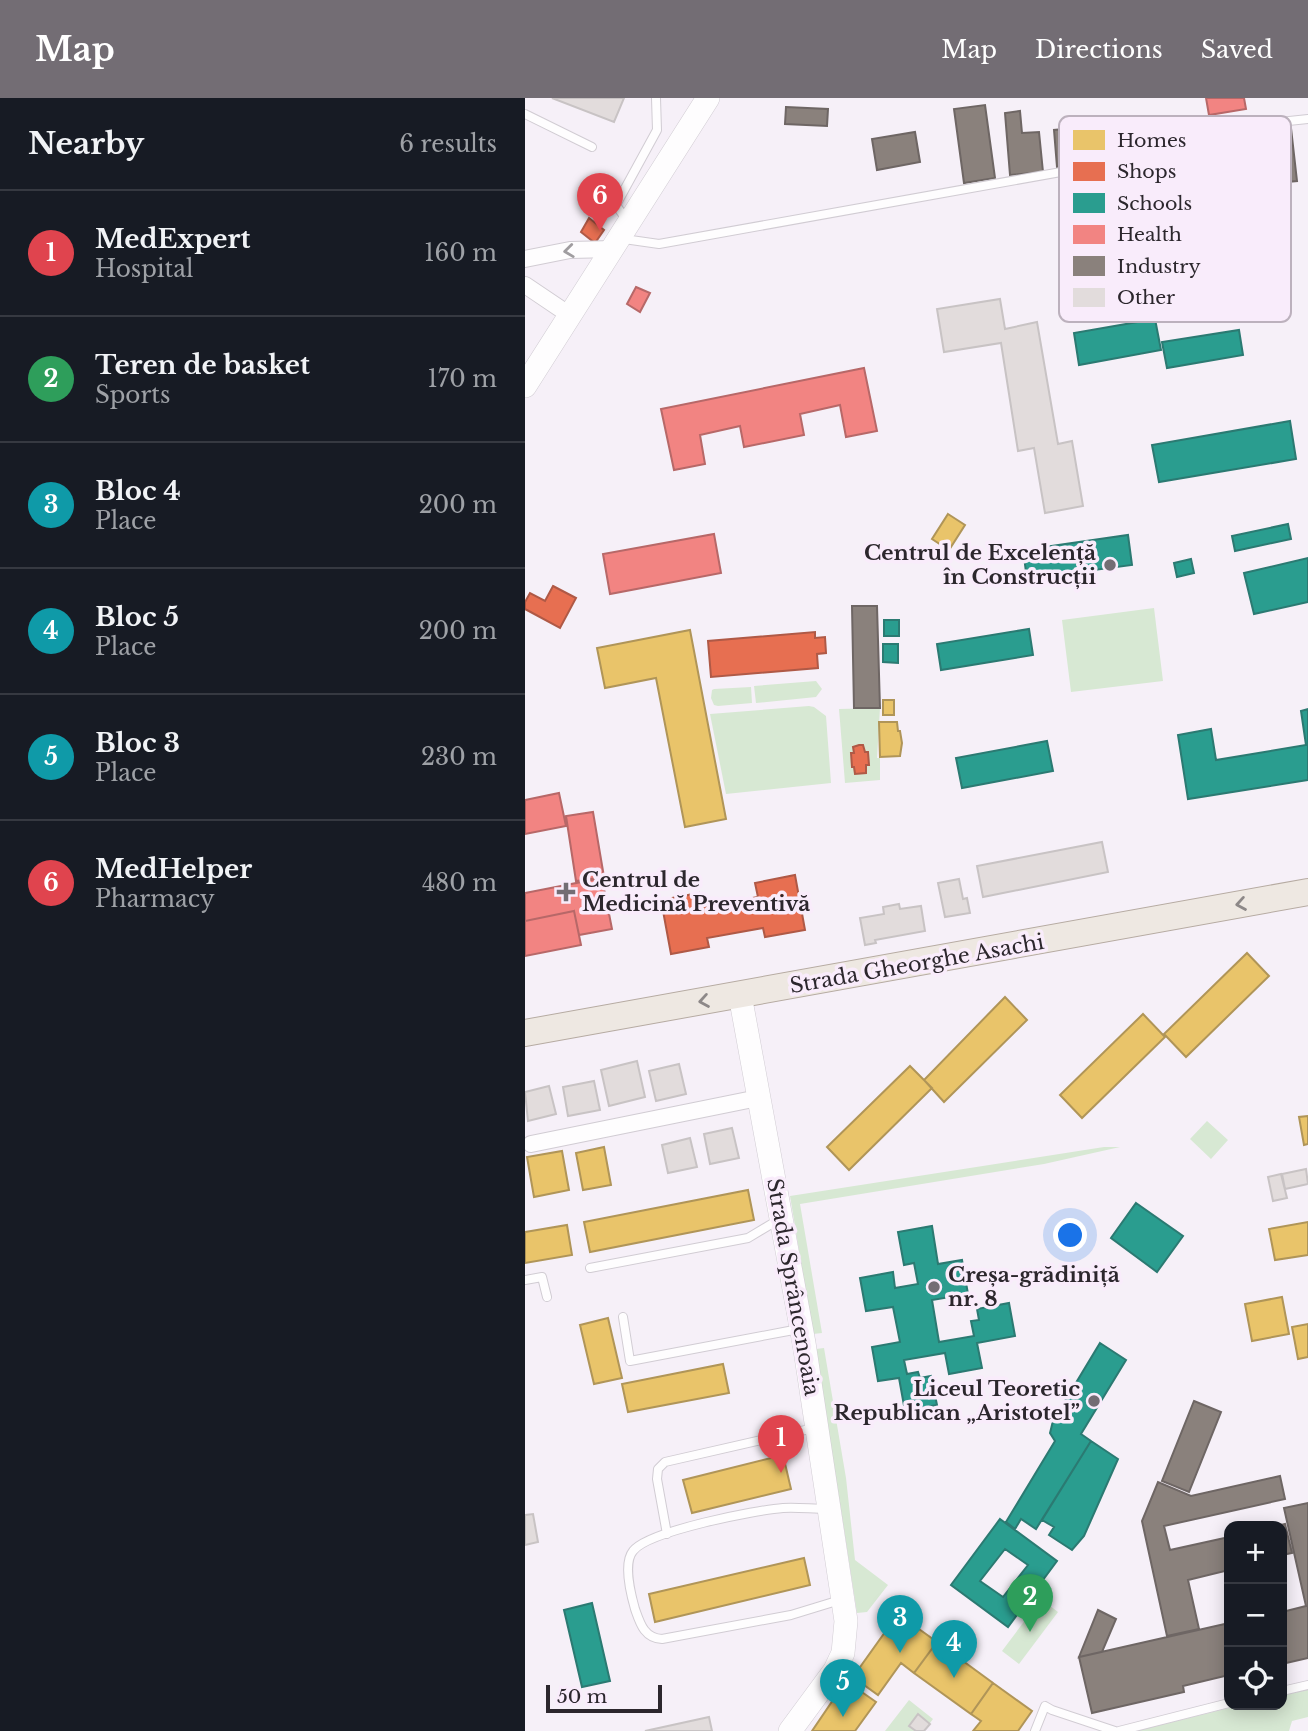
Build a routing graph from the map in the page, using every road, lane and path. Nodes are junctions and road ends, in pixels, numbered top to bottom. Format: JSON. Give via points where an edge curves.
{"nodes":[{"id":1,"x":656,"y":98,"type":"edge"},
{"id":2,"x":708,"y":98,"type":"edge"},
{"id":3,"x":525,"y":114,"type":"edge"},
{"id":4,"x":592,"y":147,"type":"dead end"},
{"id":5,"x":1059,"y":172,"type":"edge"},
{"id":6,"x":621,"y":237,"type":"junction"},
{"id":7,"x":525,"y":259,"type":"edge"},
{"id":8,"x":525,"y":285,"type":"edge"},
{"id":9,"x":571,"y":316,"type":"junction"},
{"id":10,"x":525,"y":387,"type":"edge"},
{"id":11,"x":1308,"y":892,"type":"edge"},
{"id":12,"x":740,"y":995,"type":"junction"},
{"id":13,"x":525,"y":1033,"type":"edge"},
{"id":14,"x":758,"y":1098,"type":"junction"},
{"id":15,"x":531,"y":1144,"type":"dead end"},
{"id":16,"x":781,"y":1218,"type":"junction"},
{"id":17,"x":590,"y":1268,"type":"dead end"},
{"id":18,"x":525,"y":1280,"type":"edge"},
{"id":19,"x":547,"y":1297,"type":"dead end"},
{"id":20,"x":622,"y":1317,"type":"dead end"},
{"id":21,"x":801,"y":1328,"type":"junction"},
{"id":22,"x":817,"y":1427,"type":"junction"},
{"id":23,"x":829,"y":1510,"type":"junction"},
{"id":24,"x":667,"y":1534,"type":"junction"},
{"id":25,"x":843,"y":1599,"type":"junction"},
{"id":26,"x":1308,"y":1685,"type":"edge"},
{"id":27,"x":1287,"y":1690,"type":"edge"},
{"id":28,"x":1224,"y":1704,"type":"edge"},
{"id":29,"x":790,"y":1731,"type":"edge"},
{"id":30,"x":1035,"y":1731,"type":"edge"},
{"id":31,"x":1117,"y":1731,"type":"edge"}],
"edges":[{"from":1,"to":6,"type":"lane","via":[[657,130],[617,205]]},
{"from":2,"to":6,"type":"street"},
{"from":3,"to":4,"type":"lane"},
{"from":5,"to":6,"type":"lane","via":[[659,244]]},
{"from":6,"to":7,"type":"street","one_way":true},
{"from":6,"to":9,"type":"street"},
{"from":8,"to":9,"type":"street"},
{"from":9,"to":10,"type":"street"},
{"from":11,"to":12,"type":"main road","name":"Strada Gheorghe Asachi","one_way":true},
{"from":12,"to":13,"type":"main road","name":"Strada Gheorghe Asachi","one_way":true},
{"from":12,"to":14,"type":"street","name":"Strada Sprâncenoaia"},
{"from":14,"to":15,"type":"street"},
{"from":14,"to":16,"type":"street","name":"Strada Sprâncenoaia"},
{"from":16,"to":17,"type":"lane","via":[[748,1238]]},
{"from":16,"to":21,"type":"street","name":"Strada Sprâncenoaia"},
{"from":18,"to":19,"type":"lane","via":[[542,1277]]},
{"from":20,"to":21,"type":"lane","via":[[630,1361]]},
{"from":21,"to":22,"type":"street","name":"Strada Sprâncenoaia"},
{"from":22,"to":23,"type":"street","name":"Strada Sprâncenoaia"},
{"from":22,"to":24,"type":"lane","via":[[665,1462],[657,1479]]},
{"from":23,"to":24,"type":"lane","via":[[780,1508]]},
{"from":23,"to":25,"type":"street","name":"Strada Sprâncenoaia"},
{"from":24,"to":25,"type":"lane","via":[[634,1550],[629,1566],[641,1626],[655,1639],[779,1617]]},
{"from":25,"to":29,"type":"street","name":"Strada Sprâncenoaia","via":[[843,1653]]},
{"from":26,"to":27,"type":"lane"},
{"from":28,"to":31,"type":"lane"},
{"from":30,"to":31,"type":"lane","via":[[1045,1706]]}]}
